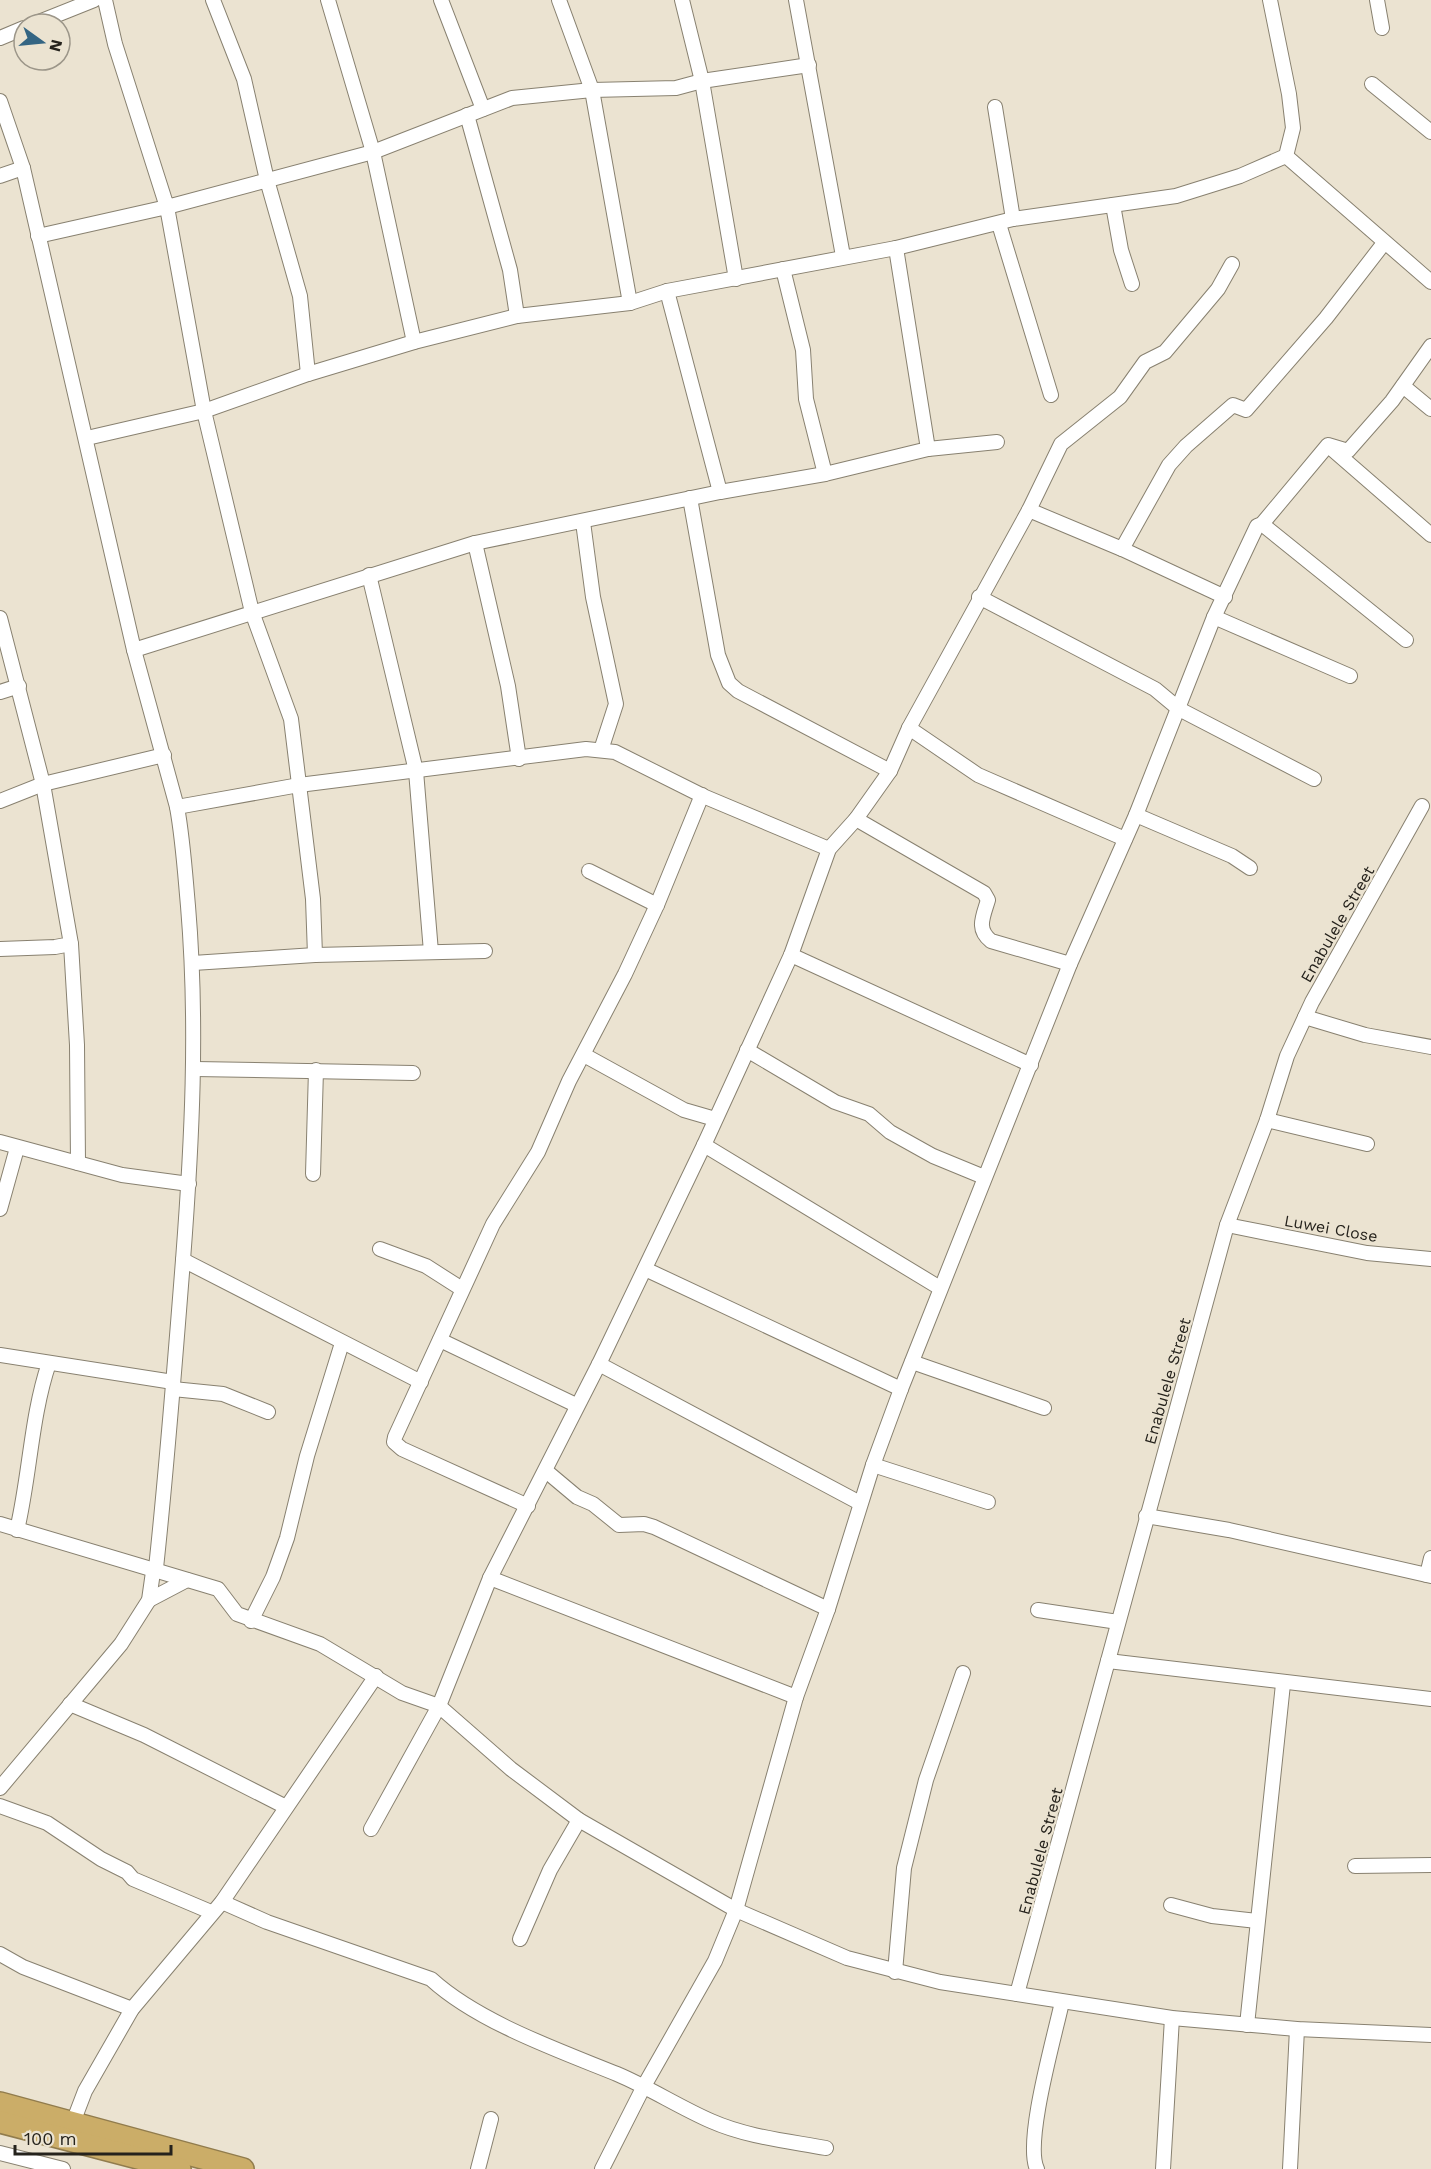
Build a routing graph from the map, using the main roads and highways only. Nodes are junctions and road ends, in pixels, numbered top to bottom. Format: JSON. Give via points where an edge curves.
{"nodes":[{"id":1,"x":0,"y":2103,"type":"edge"},
{"id":2,"x":0,"y":2122,"type":"edge"},
{"id":3,"x":180,"y":2169,"type":"edge"},
{"id":4,"x":243,"y":2169,"type":"edge"}],
"edges":[{"from":1,"to":4,"type":"highway"},
{"from":2,"to":3,"type":"highway"}]}
